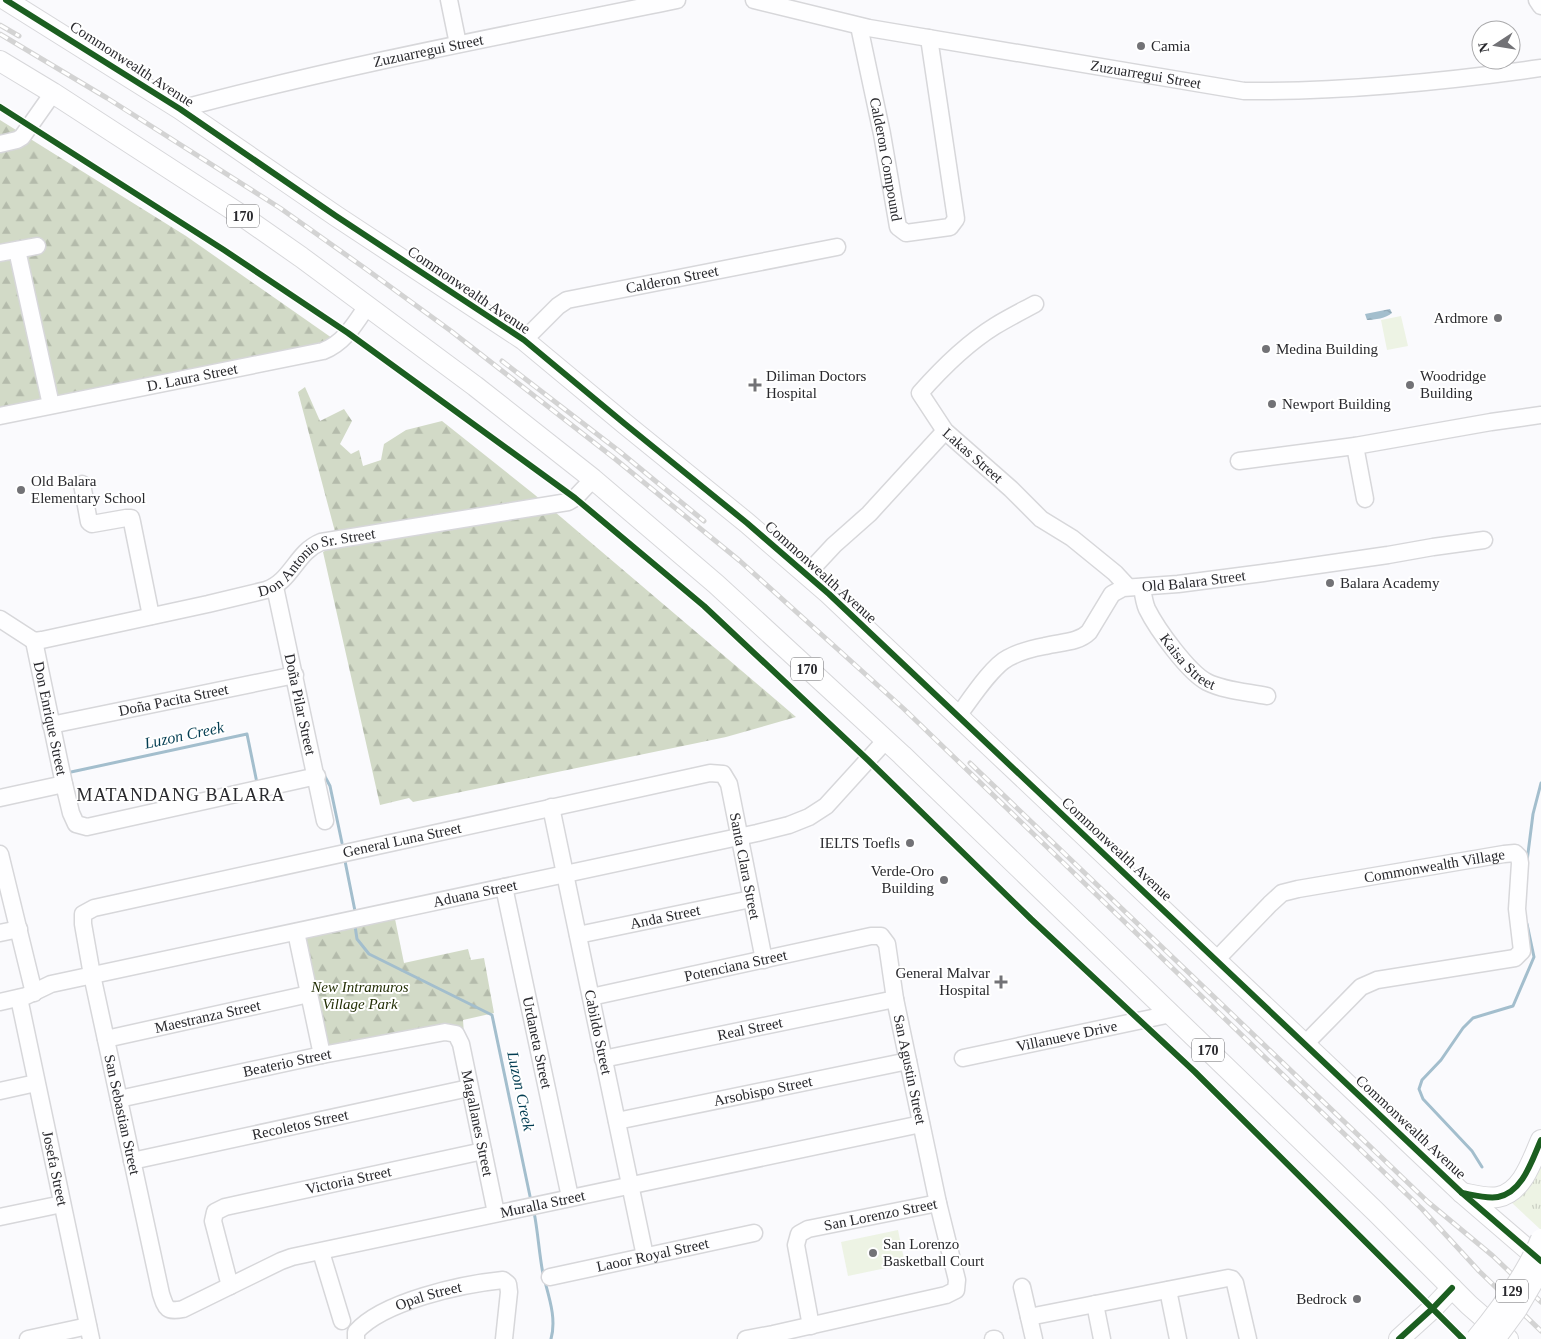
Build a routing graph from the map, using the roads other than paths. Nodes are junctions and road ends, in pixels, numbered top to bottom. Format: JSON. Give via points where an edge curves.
{"nodes":[{"id":1,"x":6,"y":0,"type":"edge"},
{"id":2,"x":449,"y":0,"type":"edge"},
{"id":3,"x":677,"y":0,"type":"edge"},
{"id":4,"x":754,"y":0,"type":"edge"},
{"id":5,"x":1537,"y":0,"type":"edge"},
{"id":6,"x":772,"y":2,"type":"edge"},
{"id":7,"x":1541,"y":6,"type":"edge"},
{"id":8,"x":859,"y":26,"type":"junction"},
{"id":9,"x":929,"y":38,"type":"junction"},
{"id":10,"x":458,"y":44,"type":"junction"},
{"id":11,"x":0,"y":61,"type":"edge"},
{"id":12,"x":1541,"y":68,"type":"edge"},
{"id":13,"x":54,"y":93,"type":"junction"},
{"id":14,"x":180,"y":109,"type":"junction"},
{"id":15,"x":0,"y":144,"type":"edge"},
{"id":16,"x":37,"y":246,"type":"dead end"},
{"id":17,"x":837,"y":247,"type":"dead end"},
{"id":18,"x":17,"y":250,"type":"junction"},
{"id":19,"x":0,"y":254,"type":"edge"},
{"id":20,"x":1035,"y":304,"type":"dead end"},
{"id":21,"x":366,"y":306,"type":"junction"},
{"id":22,"x":524,"y":340,"type":"junction"},
{"id":23,"x":50,"y":405,"type":"junction"},
{"id":24,"x":1541,"y":415,"type":"edge"},
{"id":25,"x":0,"y":416,"type":"edge"},
{"id":26,"x":945,"y":431,"type":"junction"},
{"id":27,"x":1355,"y":446,"type":"junction"},
{"id":28,"x":1238,"y":461,"type":"dead end"},
{"id":29,"x":593,"y":479,"type":"junction"},
{"id":30,"x":82,"y":484,"type":"dead end"},
{"id":31,"x":1365,"y":499,"type":"dead end"},
{"id":32,"x":1484,"y":540,"type":"dead end"},
{"id":33,"x":808,"y":574,"type":"junction"},
{"id":34,"x":275,"y":587,"type":"junction"},
{"id":35,"x":1135,"y":587,"type":"junction"},
{"id":36,"x":151,"y":616,"type":"junction"},
{"id":37,"x":0,"y":619,"type":"edge"},
{"id":38,"x":34,"y":640,"type":"junction"},
{"id":39,"x":294,"y":675,"type":"junction"},
{"id":40,"x":1267,"y":696,"type":"dead end"},
{"id":41,"x":958,"y":716,"type":"junction"},
{"id":42,"x":51,"y":725,"type":"junction"},
{"id":43,"x":886,"y":740,"type":"junction"},
{"id":44,"x":723,"y":774,"type":"joint"},
{"id":45,"x":317,"y":776,"type":"junction"},
{"id":46,"x":64,"y":784,"type":"junction"},
{"id":47,"x":0,"y":798,"type":"edge"},
{"id":48,"x":551,"y":807,"type":"junction"},
{"id":49,"x":326,"y":821,"type":"dead end"},
{"id":50,"x":739,"y":837,"type":"junction"},
{"id":51,"x":0,"y":854,"type":"edge"},
{"id":52,"x":565,"y":874,"type":"junction"},
{"id":53,"x":504,"y":888,"type":"junction"},
{"id":54,"x":751,"y":899,"type":"junction"},
{"id":55,"x":83,"y":914,"type":"joint"},
{"id":56,"x":19,"y":929,"type":"junction"},
{"id":57,"x":296,"y":932,"type":"junction"},
{"id":58,"x":0,"y":933,"type":"edge"},
{"id":59,"x":578,"y":935,"type":"junction"},
{"id":60,"x":881,"y":936,"type":"joint"},
{"id":61,"x":764,"y":960,"type":"junction"},
{"id":62,"x":1216,"y":960,"type":"junction"},
{"id":63,"x":92,"y":975,"type":"junction"},
{"id":64,"x":309,"y":994,"type":"junction"},
{"id":65,"x":26,"y":996,"type":"junction"},
{"id":66,"x":591,"y":997,"type":"junction"},
{"id":67,"x":895,"y":998,"type":"junction"},
{"id":68,"x":0,"y":1002,"type":"edge"},
{"id":69,"x":1171,"y":1014,"type":"junction"},
{"id":70,"x":456,"y":1034,"type":"joint"},
{"id":71,"x":106,"y":1039,"type":"junction"},
{"id":72,"x":1305,"y":1044,"type":"junction"},
{"id":73,"x":322,"y":1055,"type":"junction"},
{"id":74,"x":963,"y":1058,"type":"dead end"},
{"id":75,"x":604,"y":1059,"type":"junction"},
{"id":76,"x":908,"y":1061,"type":"junction"},
{"id":77,"x":36,"y":1083,"type":"junction"},
{"id":78,"x":469,"y":1088,"type":"junction"},
{"id":79,"x":0,"y":1090,"type":"edge"},
{"id":80,"x":119,"y":1099,"type":"junction"},
{"id":81,"x":616,"y":1121,"type":"junction"},
{"id":82,"x":921,"y":1124,"type":"junction"},
{"id":83,"x":1541,"y":1140,"type":"edge"},
{"id":84,"x":482,"y":1151,"type":"junction"},
{"id":85,"x":132,"y":1161,"type":"junction"},
{"id":86,"x":630,"y":1184,"type":"junction"},
{"id":87,"x":1462,"y":1193,"type":"junction"},
{"id":88,"x":570,"y":1197,"type":"junction"},
{"id":89,"x":938,"y":1203,"type":"junction"},
{"id":90,"x":62,"y":1204,"type":"junction"},
{"id":91,"x":496,"y":1213,"type":"junction"},
{"id":92,"x":0,"y":1217,"type":"edge"},
{"id":93,"x":754,"y":1232,"type":"dead end"},
{"id":94,"x":1541,"y":1239,"type":"edge"},
{"id":95,"x":1522,"y":1244,"type":"junction"},
{"id":96,"x":320,"y":1252,"type":"junction"},
{"id":97,"x":645,"y":1256,"type":"junction"},
{"id":98,"x":1541,"y":1261,"type":"edge"},
{"id":99,"x":1541,"y":1268,"type":"edge"},
{"id":100,"x":550,"y":1277,"type":"dead end"},
{"id":101,"x":1541,"y":1277,"type":"edge"},
{"id":102,"x":230,"y":1286,"type":"junction"},
{"id":103,"x":1022,"y":1286,"type":"dead end"},
{"id":104,"x":1452,"y":1288,"type":"junction"},
{"id":105,"x":1168,"y":1290,"type":"junction"},
{"id":106,"x":1094,"y":1304,"type":"junction"},
{"id":107,"x":1469,"y":1305,"type":"junction"},
{"id":108,"x":172,"y":1311,"type":"joint"},
{"id":109,"x":1029,"y":1316,"type":"junction"},
{"id":110,"x":342,"y":1322,"type":"dead end"},
{"id":111,"x":812,"y":1326,"type":"junction"},
{"id":112,"x":90,"y":1333,"type":"edge"},
{"id":113,"x":356,"y":1335,"type":"edge"},
{"id":114,"x":501,"y":1338,"type":"edge"},
{"id":115,"x":1402,"y":1338,"type":"edge"},
{"id":116,"x":28,"y":1339,"type":"edge"},
{"id":117,"x":746,"y":1339,"type":"edge"},
{"id":118,"x":1034,"y":1339,"type":"edge"},
{"id":119,"x":1102,"y":1339,"type":"edge"},
{"id":120,"x":1178,"y":1339,"type":"edge"},
{"id":121,"x":1248,"y":1339,"type":"edge"},
{"id":122,"x":1476,"y":1339,"type":"edge"},
{"id":123,"x":1486,"y":1339,"type":"edge"},
{"id":124,"x":1495,"y":1339,"type":"edge"},
{"id":125,"x":1508,"y":1339,"type":"edge"}],
"edges":[{"from":1,"to":14,"type":"main road","name":"Commonwealth Avenue"},
{"from":2,"to":10,"type":"street"},
{"from":3,"to":10,"type":"street","name":"Zuzuarregui Street"},
{"from":4,"to":6,"type":"street","name":"Zuzuarregui Street"},
{"from":5,"to":7,"type":"street"},
{"from":6,"to":8,"type":"street","name":"Zuzuarregui Street"},
{"from":8,"to":9,"type":"street","name":"Zuzuarregui Street"},
{"from":8,"to":9,"type":"street","name":"Calderon Compound","via":[[898,227],[906,233],[950,227],[956,219]]},
{"from":9,"to":12,"type":"street","name":"Zuzuarregui Street","via":[[1244,91],[1359,88]]},
{"from":10,"to":14,"type":"street","name":"Zuzuarregui Street"},
{"from":11,"to":13,"type":"main road","number":"170"},
{"from":13,"to":15,"type":"street","via":[[22,137]]},
{"from":13,"to":21,"type":"main road","number":"170","via":[[241,215]]},
{"from":14,"to":22,"type":"main road","name":"Commonwealth Avenue"},
{"from":16,"to":18,"type":"street"},
{"from":17,"to":22,"type":"street","name":"Calderon Street","via":[[567,300]]},
{"from":18,"to":19,"type":"street"},
{"from":18,"to":23,"type":"street"},
{"from":20,"to":26,"type":"street","via":[[993,327],[964,349],[920,393]]},
{"from":21,"to":23,"type":"street","name":"D. Laura Street","via":[[348,334],[323,351]]},
{"from":21,"to":29,"type":"main road","number":"170"},
{"from":22,"to":33,"type":"main road","name":"Commonwealth Avenue"},
{"from":23,"to":25,"type":"street","name":"D. Laura Street"},
{"from":24,"to":27,"type":"street"},
{"from":26,"to":33,"type":"street","name":"Lakas Street","via":[[870,514],[834,545]]},
{"from":26,"to":35,"type":"street","name":"Lakas Street","via":[[1041,518]]},
{"from":27,"to":28,"type":"street"},
{"from":27,"to":31,"type":"street"},
{"from":29,"to":34,"type":"street","name":"Don Antonio Sr. Street","via":[[568,502],[321,542],[309,548]]},
{"from":29,"to":43,"type":"main road","number":"170","via":[[716,584]]},
{"from":30,"to":36,"type":"street","via":[[89,522],[130,518]]},
{"from":32,"to":35,"type":"street","name":"Old Balara Street","via":[[1283,570]]},
{"from":33,"to":41,"type":"main road","name":"Commonwealth Avenue"},
{"from":34,"to":36,"type":"street","name":"Don Antonio Sr. Street"},
{"from":34,"to":39,"type":"street","name":"Doña Pilar Street"},
{"from":35,"to":40,"type":"street","name":"Kaisa Street","via":[[1164,636],[1194,674],[1215,686]]},
{"from":35,"to":41,"type":"street","name":"Old Balara Street","via":[[1112,594],[1084,637],[1044,646],[1002,661]]},
{"from":36,"to":38,"type":"street","name":"Don Antonio Sr. Street"},
{"from":37,"to":38,"type":"street"},
{"from":38,"to":42,"type":"street","name":"Don Enrique Street"},
{"from":39,"to":42,"type":"street","name":"Doña Pacita Street"},
{"from":39,"to":45,"type":"street","name":"Doña Pilar Street"},
{"from":41,"to":62,"type":"main road","name":"Commonwealth Avenue"},
{"from":42,"to":46,"type":"street","name":"Don Enrique Street"},
{"from":43,"to":50,"type":"street","name":"Aduana Street","via":[[826,806],[789,825]]},
{"from":43,"to":69,"type":"main road","number":"170"},
{"from":44,"to":48,"type":"street","name":"General Luna Street","via":[[710,773]]},
{"from":44,"to":50,"type":"street","name":"Santa Clara Street","via":[[729,784]]},
{"from":45,"to":46,"type":"street","name":"Don Enrique Street","via":[[87,827],[76,824]]},
{"from":45,"to":49,"type":"street","name":"Doña Pilar Street"},
{"from":46,"to":47,"type":"street"},
{"from":48,"to":52,"type":"street","name":"Cabildo Street"},
{"from":48,"to":55,"type":"street","name":"General Luna Street","via":[[94,908]]},
{"from":50,"to":52,"type":"street","name":"Aduana Street"},
{"from":50,"to":54,"type":"street","name":"Santa Clara Street"},
{"from":51,"to":56,"type":"street","name":"Josefa Street"},
{"from":52,"to":53,"type":"street","name":"Aduana Street"},
{"from":52,"to":59,"type":"street","name":"Cabildo Street"},
{"from":53,"to":57,"type":"street","name":"Aduana Street"},
{"from":53,"to":88,"type":"street","name":"Urdaneta Street"},
{"from":54,"to":59,"type":"street","name":"Anda Street"},
{"from":54,"to":61,"type":"street","name":"Santa Clara Street"},
{"from":55,"to":63,"type":"street","name":"San Sebastian Street"},
{"from":56,"to":58,"type":"street"},
{"from":56,"to":65,"type":"street","name":"Josefa Street"},
{"from":57,"to":63,"type":"street","name":"Aduana Street"},
{"from":57,"to":64,"type":"street"},
{"from":59,"to":66,"type":"street","name":"Cabildo Street"},
{"from":60,"to":61,"type":"street","name":"Potenciana Street"},
{"from":60,"to":67,"type":"street","name":"San Agustin Street","via":[[886,944]]},
{"from":61,"to":66,"type":"street","name":"Potenciana Street"},
{"from":62,"to":72,"type":"main road","name":"Commonwealth Avenue"},
{"from":62,"to":72,"type":"street","name":"Commonwealth Village","via":[[1282,893],[1515,853],[1520,863],[1517,909],[1522,951],[1519,956],[1377,980],[1362,987]]},
{"from":63,"to":65,"type":"street","name":"Aduana Street","via":[[50,984]]},
{"from":63,"to":71,"type":"street","name":"San Sebastian Street"},
{"from":64,"to":71,"type":"street","name":"Maestranza Street"},
{"from":64,"to":73,"type":"street"},
{"from":65,"to":68,"type":"street","name":"Aduana Street"},
{"from":65,"to":77,"type":"street","name":"Josefa Street"},
{"from":66,"to":75,"type":"street","name":"Cabildo Street"},
{"from":67,"to":75,"type":"street","name":"Real Street"},
{"from":67,"to":76,"type":"street","name":"San Agustin Street"},
{"from":69,"to":74,"type":"street","name":"Villanueve Drive"},
{"from":69,"to":104,"type":"main road","number":"170"},
{"from":70,"to":73,"type":"street","name":"Beaterio Street","via":[[445,1032]]},
{"from":70,"to":78,"type":"street","name":"Magallanes Street","via":[[461,1044]]},
{"from":71,"to":80,"type":"street","name":"San Sebastian Street"},
{"from":72,"to":87,"type":"main road","name":"Commonwealth Avenue"},
{"from":73,"to":80,"type":"street","name":"Beaterio Street"},
{"from":75,"to":81,"type":"street","name":"Cabildo Street"},
{"from":76,"to":81,"type":"street","name":"Arsobispo Street"},
{"from":76,"to":82,"type":"street","name":"San Agustin Street"},
{"from":77,"to":79,"type":"street"},
{"from":77,"to":90,"type":"street","name":"Josefa Street"},
{"from":78,"to":84,"type":"street","name":"Magallanes Street"},
{"from":78,"to":85,"type":"street","name":"Recoletos Street"},
{"from":80,"to":85,"type":"street","name":"San Sebastian Street"},
{"from":81,"to":86,"type":"street","name":"Cabildo Street"},
{"from":82,"to":86,"type":"street","name":"Muralla Street"},
{"from":82,"to":89,"type":"street","name":"San Agustin Street"},
{"from":83,"to":87,"type":"main road","via":[[1513,1190],[1494,1197]]},
{"from":84,"to":91,"type":"street","name":"Magallanes Street"},
{"from":84,"to":102,"type":"street","name":"Victoria Street","via":[[225,1207],[215,1212],[214,1221]]},
{"from":85,"to":108,"type":"street","name":"San Sebastian Street","via":[[161,1294],[165,1306]]},
{"from":86,"to":88,"type":"street","name":"Muralla Street"},
{"from":86,"to":97,"type":"street","name":"Cabildo Street"},
{"from":87,"to":95,"type":"main road","name":"Commonwealth Avenue"},
{"from":88,"to":91,"type":"street","name":"Muralla Street"},
{"from":89,"to":111,"type":"street","name":"San Lorenzo Street","via":[[808,1229],[799,1234],[796,1245]]},
{"from":89,"to":111,"type":"street","name":"San Lorenzo Street","via":[[956,1290]]},
{"from":90,"to":92,"type":"street"},
{"from":90,"to":112,"type":"street","name":"Josefa Street"},
{"from":91,"to":96,"type":"street","name":"Muralla Street"},
{"from":93,"to":97,"type":"street","name":"Laoor Royal Street"},
{"from":94,"to":122,"type":"main road","number":"129","bridge":true,"via":[[1503,1305]]},
{"from":95,"to":98,"type":"main road","name":"Commonwealth Avenue"},
{"from":95,"to":101,"type":"main road"},
{"from":96,"to":102,"type":"street","name":"Muralla Street","via":[[281,1261]]},
{"from":96,"to":110,"type":"street"},
{"from":97,"to":100,"type":"street","name":"Laoor Royal Street"},
{"from":99,"to":124,"type":"main road","number":"129","bridge":true},
{"from":102,"to":108,"type":"street","name":"Muralla Street","via":[[183,1309]]},
{"from":103,"to":109,"type":"street"},
{"from":104,"to":107,"type":"main road","number":"170"},
{"from":104,"to":115,"type":"main road"},
{"from":105,"to":106,"type":"street"},
{"from":105,"to":120,"type":"street"},
{"from":105,"to":121,"type":"street","via":[[1232,1279]]},
{"from":106,"to":109,"type":"street"},
{"from":106,"to":119,"type":"street"},
{"from":107,"to":123,"type":"main road","number":"170","via":[[1474,1322]]},
{"from":107,"to":125,"type":"main road","number":"170"},
{"from":109,"to":118,"type":"street"},
{"from":111,"to":117,"type":"street","name":"San Lorenzo Street"},
{"from":112,"to":116,"type":"street"},
{"from":113,"to":114,"type":"street","name":"Opal Street","via":[[361,1326],[396,1305],[503,1280],[508,1284],[509,1292]]}]}
